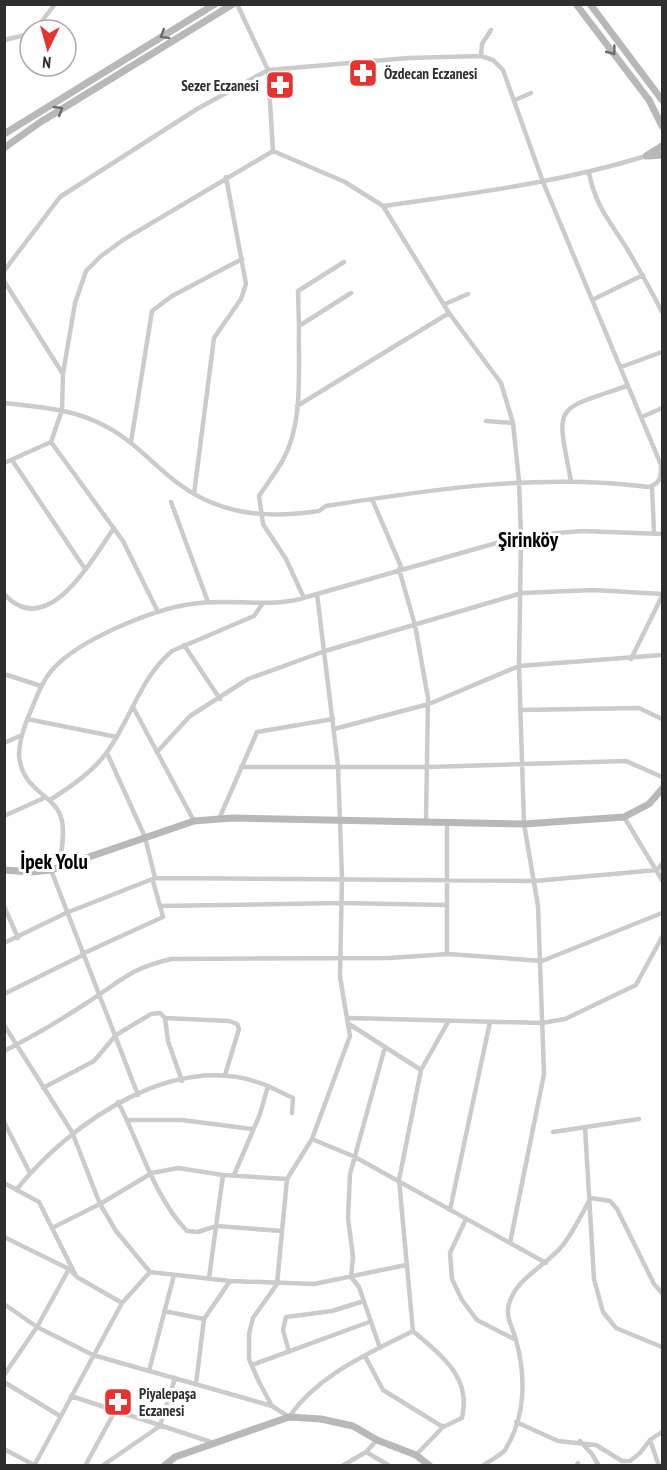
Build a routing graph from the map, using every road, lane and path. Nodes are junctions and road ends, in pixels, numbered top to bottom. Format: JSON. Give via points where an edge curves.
{"nodes":[{"id":1,"x":55,"y":4,"type":"edge"},
{"id":2,"x":214,"y":4,"type":"edge"},
{"id":3,"x":235,"y":4,"type":"edge"},
{"id":4,"x":576,"y":4,"type":"edge"},
{"id":5,"x":590,"y":4,"type":"edge"},
{"id":6,"x":44,"y":18,"type":"edge"},
{"id":7,"x":491,"y":30,"type":"dead end"},
{"id":8,"x":481,"y":56,"type":"junction"},
{"id":9,"x":268,"y":70,"type":"junction"},
{"id":10,"x":531,"y":93,"type":"dead end"},
{"id":11,"x":515,"y":100,"type":"junction"},
{"id":12,"x":663,"y":100,"type":"edge"},
{"id":13,"x":32,"y":115,"type":"junction"},
{"id":14,"x":39,"y":123,"type":"junction"},
{"id":15,"x":14,"y":126,"type":"junction"},
{"id":16,"x":663,"y":126,"type":"edge"},
{"id":17,"x":4,"y":134,"type":"edge"},
{"id":18,"x":21,"y":134,"type":"junction"},
{"id":19,"x":663,"y":146,"type":"edge"},
{"id":20,"x":4,"y":148,"type":"edge"},
{"id":21,"x":273,"y":151,"type":"junction"},
{"id":22,"x":663,"y":155,"type":"edge"},
{"id":23,"x":646,"y":156,"type":"junction"},
{"id":24,"x":589,"y":173,"type":"junction"},
{"id":25,"x":226,"y":177,"type":"junction"},
{"id":26,"x":543,"y":182,"type":"junction"},
{"id":27,"x":383,"y":206,"type":"junction"},
{"id":28,"x":242,"y":259,"type":"junction"},
{"id":29,"x":344,"y":262,"type":"dead end"},
{"id":30,"x":4,"y":271,"type":"edge"},
{"id":31,"x":643,"y":275,"type":"junction"},
{"id":32,"x":4,"y":281,"type":"edge"},
{"id":33,"x":351,"y":293,"type":"dead end"},
{"id":34,"x":468,"y":294,"type":"dead end"},
{"id":35,"x":594,"y":299,"type":"junction"},
{"id":36,"x":445,"y":304,"type":"junction"},
{"id":37,"x":663,"y":312,"type":"edge"},
{"id":38,"x":449,"y":313,"type":"junction"},
{"id":39,"x":299,"y":326,"type":"junction"},
{"id":40,"x":663,"y":352,"type":"edge"},
{"id":41,"x":621,"y":367,"type":"junction"},
{"id":42,"x":63,"y":374,"type":"junction"},
{"id":43,"x":627,"y":386,"type":"junction"},
{"id":44,"x":4,"y":403,"type":"edge"},
{"id":45,"x":297,"y":406,"type":"junction"},
{"id":46,"x":663,"y":408,"type":"edge"},
{"id":47,"x":62,"y":410,"type":"junction"},
{"id":48,"x":642,"y":417,"type":"junction"},
{"id":49,"x":486,"y":421,"type":"dead end"},
{"id":50,"x":513,"y":423,"type":"junction"},
{"id":51,"x":51,"y":442,"type":"junction"},
{"id":52,"x":131,"y":442,"type":"junction"},
{"id":53,"x":12,"y":460,"type":"junction"},
{"id":54,"x":4,"y":463,"type":"edge"},
{"id":55,"x":519,"y":481,"type":"junction"},
{"id":56,"x":572,"y":481,"type":"junction"},
{"id":57,"x":652,"y":486,"type":"junction"},
{"id":58,"x":194,"y":494,"type":"junction"},
{"id":59,"x":372,"y":499,"type":"junction"},
{"id":60,"x":171,"y":502,"type":"dead end"},
{"id":61,"x":261,"y":515,"type":"junction"},
{"id":62,"x":114,"y":528,"type":"junction"},
{"id":63,"x":654,"y":533,"type":"junction"},
{"id":64,"x":663,"y":534,"type":"edge"},
{"id":65,"x":521,"y":536,"type":"junction"},
{"id":66,"x":85,"y":568,"type":"junction"},
{"id":67,"x":400,"y":569,"type":"junction"},
{"id":68,"x":522,"y":593,"type":"junction"},
{"id":69,"x":4,"y":594,"type":"edge"},
{"id":70,"x":316,"y":594,"type":"junction"},
{"id":71,"x":663,"y":595,"type":"edge"},
{"id":72,"x":304,"y":598,"type":"junction"},
{"id":73,"x":208,"y":602,"type":"junction"},
{"id":74,"x":263,"y":603,"type":"junction"},
{"id":75,"x":158,"y":612,"type":"junction"},
{"id":76,"x":415,"y":625,"type":"junction"},
{"id":77,"x":184,"y":645,"type":"junction"},
{"id":78,"x":325,"y":651,"type":"junction"},
{"id":79,"x":663,"y":655,"type":"edge"},
{"id":80,"x":631,"y":659,"type":"junction"},
{"id":81,"x":519,"y":666,"type":"junction"},
{"id":82,"x":4,"y":675,"type":"edge"},
{"id":83,"x":41,"y":686,"type":"junction"},
{"id":84,"x":220,"y":699,"type":"junction"},
{"id":85,"x":429,"y":704,"type":"junction"},
{"id":86,"x":133,"y":707,"type":"junction"},
{"id":87,"x":520,"y":710,"type":"junction"},
{"id":88,"x":27,"y":719,"type":"junction"},
{"id":89,"x":333,"y":719,"type":"junction"},
{"id":90,"x":663,"y":719,"type":"edge"},
{"id":91,"x":334,"y":729,"type":"junction"},
{"id":92,"x":22,"y":735,"type":"junction"},
{"id":93,"x":117,"y":737,"type":"junction"},
{"id":94,"x":4,"y":743,"type":"edge"},
{"id":95,"x":157,"y":752,"type":"junction"},
{"id":96,"x":107,"y":753,"type":"junction"},
{"id":97,"x":523,"y":765,"type":"junction"},
{"id":98,"x":338,"y":766,"type":"junction"},
{"id":99,"x":241,"y":767,"type":"junction"},
{"id":100,"x":429,"y":767,"type":"junction"},
{"id":101,"x":663,"y":777,"type":"edge"},
{"id":102,"x":663,"y":789,"type":"edge"},
{"id":103,"x":44,"y":798,"type":"junction"},
{"id":104,"x":50,"y":800,"type":"junction"},
{"id":105,"x":4,"y":816,"type":"edge"},
{"id":106,"x":624,"y":817,"type":"junction"},
{"id":107,"x":219,"y":819,"type":"junction"},
{"id":108,"x":340,"y":820,"type":"junction"},
{"id":109,"x":194,"y":821,"type":"junction"},
{"id":110,"x":426,"y":822,"type":"junction"},
{"id":111,"x":447,"y":822,"type":"junction"},
{"id":112,"x":524,"y":824,"type":"junction"},
{"id":113,"x":145,"y":837,"type":"junction"},
{"id":114,"x":663,"y":864,"type":"edge"},
{"id":115,"x":55,"y":868,"type":"junction"},
{"id":116,"x":4,"y":870,"type":"edge"},
{"id":117,"x":657,"y":870,"type":"junction"},
{"id":118,"x":342,"y":878,"type":"junction"},
{"id":119,"x":447,"y":879,"type":"junction"},
{"id":120,"x":154,"y":880,"type":"junction"},
{"id":121,"x":663,"y":880,"type":"edge"},
{"id":122,"x":535,"y":881,"type":"junction"},
{"id":123,"x":341,"y":903,"type":"junction"},
{"id":124,"x":447,"y":905,"type":"junction"},
{"id":125,"x":4,"y":906,"type":"edge"},
{"id":126,"x":160,"y":906,"type":"junction"},
{"id":127,"x":66,"y":913,"type":"junction"},
{"id":128,"x":663,"y":913,"type":"edge"},
{"id":129,"x":663,"y":937,"type":"edge"},
{"id":130,"x":18,"y":938,"type":"junction"},
{"id":131,"x":4,"y":943,"type":"edge"},
{"id":132,"x":83,"y":954,"type":"junction"},
{"id":133,"x":447,"y":954,"type":"junction"},
{"id":134,"x":340,"y":957,"type":"junction"},
{"id":135,"x":542,"y":961,"type":"junction"},
{"id":136,"x":4,"y":994,"type":"edge"},
{"id":137,"x":98,"y":995,"type":"junction"},
{"id":138,"x":165,"y":1018,"type":"junction"},
{"id":139,"x":349,"y":1018,"type":"junction"},
{"id":140,"x":448,"y":1022,"type":"junction"},
{"id":141,"x":490,"y":1022,"type":"junction"},
{"id":142,"x":542,"y":1023,"type":"junction"},
{"id":143,"x":4,"y":1024,"type":"edge"},
{"id":144,"x":349,"y":1024,"type":"junction"},
{"id":145,"x":116,"y":1035,"type":"junction"},
{"id":146,"x":16,"y":1046,"type":"junction"},
{"id":147,"x":385,"y":1047,"type":"junction"},
{"id":148,"x":4,"y":1051,"type":"edge"},
{"id":149,"x":421,"y":1070,"type":"junction"},
{"id":150,"x":225,"y":1075,"type":"junction"},
{"id":151,"x":182,"y":1081,"type":"junction"},
{"id":152,"x":268,"y":1086,"type":"junction"},
{"id":153,"x":43,"y":1088,"type":"junction"},
{"id":154,"x":138,"y":1095,"type":"junction"},
{"id":155,"x":118,"y":1102,"type":"junction"},
{"id":156,"x":292,"y":1113,"type":"dead end"},
{"id":157,"x":639,"y":1119,"type":"dead end"},
{"id":158,"x":127,"y":1120,"type":"junction"},
{"id":159,"x":4,"y":1122,"type":"edge"},
{"id":160,"x":585,"y":1127,"type":"junction"},
{"id":161,"x":252,"y":1129,"type":"junction"},
{"id":162,"x":72,"y":1132,"type":"junction"},
{"id":163,"x":553,"y":1132,"type":"dead end"},
{"id":164,"x":312,"y":1139,"type":"junction"},
{"id":165,"x":355,"y":1157,"type":"junction"},
{"id":166,"x":30,"y":1173,"type":"junction"},
{"id":167,"x":152,"y":1173,"type":"junction"},
{"id":168,"x":223,"y":1175,"type":"junction"},
{"id":169,"x":234,"y":1175,"type":"junction"},
{"id":170,"x":287,"y":1179,"type":"junction"},
{"id":171,"x":399,"y":1180,"type":"junction"},
{"id":172,"x":4,"y":1183,"type":"edge"},
{"id":173,"x":16,"y":1190,"type":"junction"},
{"id":174,"x":591,"y":1198,"type":"junction"},
{"id":175,"x":100,"y":1204,"type":"junction"},
{"id":176,"x":450,"y":1210,"type":"junction"},
{"id":177,"x":466,"y":1219,"type":"junction"},
{"id":178,"x":216,"y":1226,"type":"junction"},
{"id":179,"x":52,"y":1228,"type":"junction"},
{"id":180,"x":282,"y":1231,"type":"junction"},
{"id":181,"x":4,"y":1237,"type":"edge"},
{"id":182,"x":510,"y":1243,"type":"junction"},
{"id":183,"x":546,"y":1263,"type":"junction"},
{"id":184,"x":406,"y":1265,"type":"junction"},
{"id":185,"x":69,"y":1269,"type":"junction"},
{"id":186,"x":150,"y":1272,"type":"junction"},
{"id":187,"x":174,"y":1275,"type":"junction"},
{"id":188,"x":77,"y":1277,"type":"junction"},
{"id":189,"x":351,"y":1277,"type":"junction"},
{"id":190,"x":209,"y":1278,"type":"junction"},
{"id":191,"x":230,"y":1281,"type":"junction"},
{"id":192,"x":277,"y":1284,"type":"junction"},
{"id":193,"x":663,"y":1293,"type":"edge"},
{"id":194,"x":364,"y":1301,"type":"junction"},
{"id":195,"x":122,"y":1303,"type":"junction"},
{"id":196,"x":4,"y":1304,"type":"edge"},
{"id":197,"x":164,"y":1311,"type":"junction"},
{"id":198,"x":204,"y":1319,"type":"junction"},
{"id":199,"x":369,"y":1322,"type":"junction"},
{"id":200,"x":37,"y":1327,"type":"junction"},
{"id":201,"x":413,"y":1331,"type":"junction"},
{"id":202,"x":516,"y":1340,"type":"junction"},
{"id":203,"x":663,"y":1347,"type":"edge"},
{"id":204,"x":380,"y":1348,"type":"junction"},
{"id":205,"x":289,"y":1352,"type":"junction"},
{"id":206,"x":93,"y":1354,"type":"junction"},
{"id":207,"x":364,"y":1356,"type":"junction"},
{"id":208,"x":252,"y":1365,"type":"junction"},
{"id":209,"x":149,"y":1371,"type":"junction"},
{"id":210,"x":4,"y":1375,"type":"edge"},
{"id":211,"x":175,"y":1378,"type":"junction"},
{"id":212,"x":4,"y":1382,"type":"edge"},
{"id":213,"x":196,"y":1384,"type":"junction"},
{"id":214,"x":71,"y":1396,"type":"junction"},
{"id":215,"x":272,"y":1406,"type":"junction"},
{"id":216,"x":115,"y":1411,"type":"junction"},
{"id":217,"x":60,"y":1416,"type":"junction"},
{"id":218,"x":290,"y":1417,"type":"junction"},
{"id":219,"x":516,"y":1422,"type":"junction"},
{"id":220,"x":160,"y":1426,"type":"junction"},
{"id":221,"x":443,"y":1427,"type":"junction"},
{"id":222,"x":663,"y":1432,"type":"edge"},
{"id":223,"x":377,"y":1440,"type":"junction"},
{"id":224,"x":650,"y":1440,"type":"junction"},
{"id":225,"x":579,"y":1442,"type":"junction"},
{"id":226,"x":214,"y":1443,"type":"junction"},
{"id":227,"x":4,"y":1449,"type":"edge"},
{"id":228,"x":366,"y":1452,"type":"junction"},
{"id":229,"x":416,"y":1455,"type":"junction"},
{"id":230,"x":34,"y":1465,"type":"edge"},
{"id":231,"x":85,"y":1466,"type":"edge"},
{"id":232,"x":102,"y":1466,"type":"edge"},
{"id":233,"x":164,"y":1466,"type":"edge"},
{"id":234,"x":342,"y":1466,"type":"edge"},
{"id":235,"x":390,"y":1466,"type":"edge"},
{"id":236,"x":430,"y":1466,"type":"edge"},
{"id":237,"x":482,"y":1466,"type":"edge"},
{"id":238,"x":599,"y":1466,"type":"edge"},
{"id":239,"x":659,"y":1466,"type":"edge"}],
"edges":[{"from":1,"to":6,"type":"street"},
{"from":2,"to":13,"type":"street","one_way":true},
{"from":3,"to":9,"type":"street"},
{"from":14,"to":3,"type":"street","one_way":true},
{"from":4,"to":16,"type":"street","one_way":true,"via":[[649,100]]},
{"from":5,"to":12,"type":"street"},
{"from":7,"to":8,"type":"street","via":[[482,44]]},
{"from":8,"to":9,"type":"street"},
{"from":8,"to":11,"type":"street","via":[[493,60],[503,70]]},
{"from":9,"to":21,"type":"street"},
{"from":9,"to":30,"type":"street","via":[[197,109],[60,197]]},
{"from":10,"to":11,"type":"street"},
{"from":11,"to":26,"type":"street"},
{"from":13,"to":14,"type":"street"},
{"from":13,"to":15,"type":"street"},
{"from":14,"to":18,"type":"street"},
{"from":15,"to":17,"type":"street"},
{"from":15,"to":18,"type":"street"},
{"from":18,"to":20,"type":"street"},
{"from":19,"to":23,"type":"street"},
{"from":21,"to":25,"type":"street"},
{"from":21,"to":27,"type":"street","via":[[345,182]]},
{"from":22,"to":23,"type":"street"},
{"from":23,"to":24,"type":"street"},
{"from":24,"to":26,"type":"street"},
{"from":24,"to":31,"type":"street","via":[[594,198],[604,217]]},
{"from":25,"to":28,"type":"street"},
{"from":25,"to":42,"type":"street","via":[[123,240],[93,263],[79,287]]},
{"from":26,"to":27,"type":"street"},
{"from":26,"to":35,"type":"street"},
{"from":27,"to":36,"type":"street"},
{"from":28,"to":52,"type":"street","via":[[152,311]]},
{"from":28,"to":58,"type":"street","via":[[245,291],[218,330],[212,347]]},
{"from":29,"to":39,"type":"street","via":[[298,291]]},
{"from":31,"to":35,"type":"street"},
{"from":31,"to":37,"type":"street"},
{"from":32,"to":42,"type":"street"},
{"from":33,"to":39,"type":"street"},
{"from":34,"to":36,"type":"street"},
{"from":35,"to":41,"type":"street"},
{"from":36,"to":38,"type":"street"},
{"from":38,"to":45,"type":"street"},
{"from":38,"to":50,"type":"street","via":[[501,383]]},
{"from":39,"to":45,"type":"street"},
{"from":40,"to":41,"type":"street"},
{"from":41,"to":43,"type":"street"},
{"from":42,"to":47,"type":"street"},
{"from":43,"to":48,"type":"street"},
{"from":43,"to":56,"type":"street","via":[[580,401],[564,413],[560,425]]},
{"from":44,"to":47,"type":"street"},
{"from":45,"to":61,"type":"street","via":[[283,459],[259,496]]},
{"from":46,"to":48,"type":"street"},
{"from":47,"to":51,"type":"street"},
{"from":47,"to":52,"type":"street","via":[[96,421]]},
{"from":48,"to":57,"type":"street","via":[[661,465],[662,477]]},
{"from":49,"to":50,"type":"street"},
{"from":50,"to":55,"type":"street"},
{"from":51,"to":53,"type":"street"},
{"from":51,"to":62,"type":"street"},
{"from":52,"to":58,"type":"street"},
{"from":53,"to":54,"type":"street"},
{"from":53,"to":66,"type":"street"},
{"from":55,"to":56,"type":"street"},
{"from":55,"to":59,"type":"street"},
{"from":55,"to":65,"type":"street"},
{"from":56,"to":57,"type":"street"},
{"from":57,"to":63,"type":"street"},
{"from":58,"to":61,"type":"street","via":[[229,510]]},
{"from":59,"to":61,"type":"street","via":[[326,506],[319,511]]},
{"from":59,"to":67,"type":"street"},
{"from":60,"to":73,"type":"street"},
{"from":61,"to":72,"type":"street"},
{"from":62,"to":66,"type":"street"},
{"from":62,"to":75,"type":"street"},
{"from":63,"to":64,"type":"street"},
{"from":63,"to":65,"type":"street","via":[[582,531]]},
{"from":65,"to":67,"type":"street"},
{"from":65,"to":68,"type":"street"},
{"from":66,"to":69,"type":"street","via":[[58,601],[44,608],[22,608]]},
{"from":67,"to":70,"type":"street"},
{"from":67,"to":76,"type":"street"},
{"from":68,"to":71,"type":"street","via":[[593,590]]},
{"from":68,"to":76,"type":"street"},
{"from":68,"to":81,"type":"street"},
{"from":70,"to":72,"type":"street"},
{"from":70,"to":78,"type":"street"},
{"from":71,"to":80,"type":"street"},
{"from":72,"to":74,"type":"street"},
{"from":73,"to":74,"type":"street"},
{"from":73,"to":75,"type":"street"},
{"from":74,"to":77,"type":"street","via":[[254,616]]},
{"from":75,"to":83,"type":"street","via":[[69,656]]},
{"from":76,"to":78,"type":"street"},
{"from":76,"to":85,"type":"street"},
{"from":77,"to":84,"type":"street"},
{"from":77,"to":86,"type":"street","via":[[151,671]]},
{"from":78,"to":84,"type":"street","via":[[255,676]]},
{"from":78,"to":89,"type":"street"},
{"from":79,"to":80,"type":"street"},
{"from":80,"to":81,"type":"street"},
{"from":81,"to":85,"type":"street"},
{"from":81,"to":87,"type":"street"},
{"from":82,"to":83,"type":"street"},
{"from":83,"to":88,"type":"street"},
{"from":84,"to":95,"type":"street","via":[[190,716]]},
{"from":85,"to":91,"type":"street"},
{"from":85,"to":100,"type":"street"},
{"from":86,"to":93,"type":"street"},
{"from":86,"to":95,"type":"street"},
{"from":87,"to":90,"type":"street","via":[[639,708]]},
{"from":87,"to":97,"type":"street"},
{"from":88,"to":92,"type":"street"},
{"from":88,"to":93,"type":"street"},
{"from":89,"to":91,"type":"street"},
{"from":89,"to":99,"type":"street","via":[[257,732]]},
{"from":91,"to":98,"type":"street"},
{"from":92,"to":94,"type":"street"},
{"from":92,"to":103,"type":"street","via":[[23,770]]},
{"from":93,"to":96,"type":"street"},
{"from":95,"to":109,"type":"street"},
{"from":96,"to":104,"type":"street","via":[[92,770]]},
{"from":96,"to":113,"type":"street"},
{"from":97,"to":100,"type":"street"},
{"from":97,"to":101,"type":"street","via":[[626,761]]},
{"from":97,"to":112,"type":"street"},
{"from":98,"to":99,"type":"street"},
{"from":98,"to":100,"type":"street"},
{"from":98,"to":108,"type":"street"},
{"from":99,"to":107,"type":"street"},
{"from":100,"to":110,"type":"street"},
{"from":102,"to":106,"type":"street","via":[[649,804]]},
{"from":103,"to":104,"type":"street"},
{"from":103,"to":105,"type":"street"},
{"from":104,"to":115,"type":"street","via":[[63,824]]},
{"from":106,"to":112,"type":"street"},
{"from":106,"to":117,"type":"street"},
{"from":107,"to":108,"type":"street"},
{"from":107,"to":109,"type":"street"},
{"from":108,"to":110,"type":"street"},
{"from":108,"to":118,"type":"street"},
{"from":109,"to":113,"type":"street"},
{"from":110,"to":111,"type":"street"},
{"from":111,"to":112,"type":"street"},
{"from":111,"to":119,"type":"street"},
{"from":112,"to":122,"type":"street"},
{"from":113,"to":115,"type":"street"},
{"from":113,"to":120,"type":"street"},
{"from":114,"to":117,"type":"street"},
{"from":115,"to":116,"type":"street"},
{"from":115,"to":127,"type":"street"},
{"from":117,"to":121,"type":"street"},
{"from":117,"to":122,"type":"street"},
{"from":118,"to":119,"type":"street"},
{"from":118,"to":120,"type":"street"},
{"from":118,"to":123,"type":"street"},
{"from":119,"to":122,"type":"street"},
{"from":119,"to":124,"type":"street"},
{"from":120,"to":126,"type":"street"},
{"from":120,"to":127,"type":"street"},
{"from":122,"to":135,"type":"street"},
{"from":123,"to":124,"type":"street"},
{"from":123,"to":126,"type":"street"},
{"from":123,"to":134,"type":"street"},
{"from":124,"to":133,"type":"street"},
{"from":125,"to":130,"type":"street"},
{"from":126,"to":132,"type":"street","via":[[163,917]]},
{"from":127,"to":130,"type":"street"},
{"from":127,"to":132,"type":"street"},
{"from":128,"to":135,"type":"street"},
{"from":129,"to":142,"type":"street","via":[[636,985],[565,1019]]},
{"from":130,"to":131,"type":"street"},
{"from":132,"to":136,"type":"street"},
{"from":132,"to":137,"type":"street"},
{"from":133,"to":134,"type":"street"},
{"from":133,"to":135,"type":"street"},
{"from":134,"to":137,"type":"street","via":[[171,959],[122,976]]},
{"from":134,"to":139,"type":"street"},
{"from":135,"to":142,"type":"street"},
{"from":137,"to":145,"type":"street"},
{"from":137,"to":146,"type":"street"},
{"from":138,"to":145,"type":"street","via":[[160,1013],[151,1014]]},
{"from":138,"to":150,"type":"street","via":[[237,1024],[239,1029]]},
{"from":138,"to":151,"type":"street","via":[[168,1041]]},
{"from":139,"to":140,"type":"street"},
{"from":139,"to":144,"type":"street"},
{"from":140,"to":141,"type":"street"},
{"from":140,"to":149,"type":"street"},
{"from":141,"to":142,"type":"street"},
{"from":141,"to":176,"type":"street"},
{"from":142,"to":182,"type":"street","via":[[544,1074]]},
{"from":143,"to":146,"type":"street"},
{"from":144,"to":147,"type":"street"},
{"from":144,"to":164,"type":"street","via":[[350,1036]]},
{"from":145,"to":153,"type":"street","via":[[94,1061]]},
{"from":145,"to":154,"type":"street"},
{"from":146,"to":148,"type":"street"},
{"from":146,"to":153,"type":"street"},
{"from":147,"to":149,"type":"street"},
{"from":147,"to":165,"type":"street"},
{"from":149,"to":171,"type":"street"},
{"from":150,"to":151,"type":"street"},
{"from":150,"to":152,"type":"street"},
{"from":151,"to":154,"type":"street"},
{"from":152,"to":156,"type":"street","via":[[293,1098]]},
{"from":152,"to":161,"type":"street"},
{"from":153,"to":162,"type":"street"},
{"from":154,"to":155,"type":"street"},
{"from":155,"to":158,"type":"street"},
{"from":155,"to":162,"type":"street"},
{"from":157,"to":160,"type":"street"},
{"from":158,"to":161,"type":"street","via":[[182,1120]]},
{"from":158,"to":167,"type":"street"},
{"from":159,"to":166,"type":"street"},
{"from":160,"to":163,"type":"street"},
{"from":160,"to":174,"type":"street"},
{"from":161,"to":169,"type":"street"},
{"from":162,"to":166,"type":"street"},
{"from":162,"to":175,"type":"street"},
{"from":164,"to":165,"type":"street"},
{"from":164,"to":170,"type":"street"},
{"from":165,"to":171,"type":"street"},
{"from":165,"to":189,"type":"street","via":[[350,1174],[348,1218],[353,1257]]},
{"from":166,"to":173,"type":"street"},
{"from":167,"to":168,"type":"street","via":[[178,1168]]},
{"from":167,"to":175,"type":"street"},
{"from":167,"to":178,"type":"street","via":[[178,1222],[187,1231]]},
{"from":168,"to":169,"type":"street"},
{"from":168,"to":178,"type":"street"},
{"from":169,"to":170,"type":"street"},
{"from":170,"to":180,"type":"street"},
{"from":171,"to":176,"type":"street"},
{"from":171,"to":184,"type":"street"},
{"from":172,"to":173,"type":"street"},
{"from":173,"to":179,"type":"street","via":[[39,1202]]},
{"from":174,"to":183,"type":"street","via":[[564,1243]]},
{"from":174,"to":193,"type":"street","via":[[610,1201],[617,1209],[654,1284]]},
{"from":174,"to":203,"type":"street","via":[[594,1279],[603,1312],[616,1328]]},
{"from":175,"to":179,"type":"street"},
{"from":175,"to":186,"type":"street","via":[[116,1231]]},
{"from":176,"to":177,"type":"street"},
{"from":177,"to":182,"type":"street"},
{"from":177,"to":202,"type":"street","via":[[450,1253],[452,1279],[477,1320]]},
{"from":178,"to":180,"type":"street"},
{"from":178,"to":190,"type":"street"},
{"from":179,"to":188,"type":"street"},
{"from":180,"to":192,"type":"street"},
{"from":181,"to":185,"type":"street"},
{"from":182,"to":183,"type":"street"},
{"from":183,"to":202,"type":"street","via":[[518,1284],[512,1295],[508,1319]]},
{"from":184,"to":189,"type":"street"},
{"from":184,"to":201,"type":"street"},
{"from":185,"to":188,"type":"street"},
{"from":185,"to":200,"type":"street"},
{"from":186,"to":187,"type":"street"},
{"from":186,"to":195,"type":"street"},
{"from":187,"to":190,"type":"street"},
{"from":187,"to":197,"type":"street"},
{"from":188,"to":195,"type":"street"},
{"from":189,"to":192,"type":"street","via":[[314,1284]]},
{"from":189,"to":194,"type":"street"},
{"from":190,"to":191,"type":"street"},
{"from":191,"to":192,"type":"street"},
{"from":191,"to":198,"type":"street"},
{"from":192,"to":208,"type":"street","via":[[253,1318],[249,1334]]},
{"from":194,"to":199,"type":"street"},
{"from":194,"to":205,"type":"street","via":[[332,1311],[286,1317],[283,1330]]},
{"from":195,"to":206,"type":"street"},
{"from":196,"to":200,"type":"street"},
{"from":197,"to":198,"type":"street"},
{"from":197,"to":209,"type":"street"},
{"from":198,"to":213,"type":"street"},
{"from":199,"to":204,"type":"street"},
{"from":199,"to":205,"type":"street"},
{"from":200,"to":206,"type":"street"},
{"from":200,"to":210,"type":"street"},
{"from":201,"to":204,"type":"street"},
{"from":201,"to":221,"type":"street","via":[[454,1368],[460,1384],[464,1400],[462,1418]]},
{"from":202,"to":219,"type":"street","via":[[524,1395]]},
{"from":204,"to":207,"type":"street"},
{"from":205,"to":208,"type":"street"},
{"from":206,"to":209,"type":"street"},
{"from":206,"to":214,"type":"street"},
{"from":207,"to":218,"type":"street","via":[[312,1389]]},
{"from":207,"to":221,"type":"street","via":[[382,1390]]},
{"from":208,"to":215,"type":"street"},
{"from":209,"to":211,"type":"street"},
{"from":211,"to":213,"type":"street"},
{"from":211,"to":220,"type":"street"},
{"from":212,"to":217,"type":"street"},
{"from":213,"to":215,"type":"street"},
{"from":214,"to":216,"type":"street"},
{"from":214,"to":217,"type":"street"},
{"from":215,"to":218,"type":"street"},
{"from":216,"to":220,"type":"street"},
{"from":216,"to":231,"type":"street"},
{"from":217,"to":230,"type":"street"},
{"from":218,"to":223,"type":"street","via":[[353,1426]]},
{"from":218,"to":226,"type":"street"},
{"from":219,"to":225,"type":"street","via":[[558,1441]]},
{"from":219,"to":237,"type":"street","via":[[504,1451]]},
{"from":220,"to":226,"type":"street"},
{"from":220,"to":232,"type":"street"},
{"from":221,"to":229,"type":"street"},
{"from":222,"to":224,"type":"street"},
{"from":223,"to":228,"type":"street"},
{"from":223,"to":229,"type":"street"},
{"from":224,"to":225,"type":"street","via":[[630,1461],[622,1461],[596,1444]]},
{"from":224,"to":239,"type":"street"},
{"from":225,"to":238,"type":"street"},
{"from":226,"to":233,"type":"street","via":[[175,1457]]},
{"from":227,"to":230,"type":"street"},
{"from":228,"to":234,"type":"street"},
{"from":228,"to":235,"type":"street"},
{"from":229,"to":236,"type":"street"}]}
